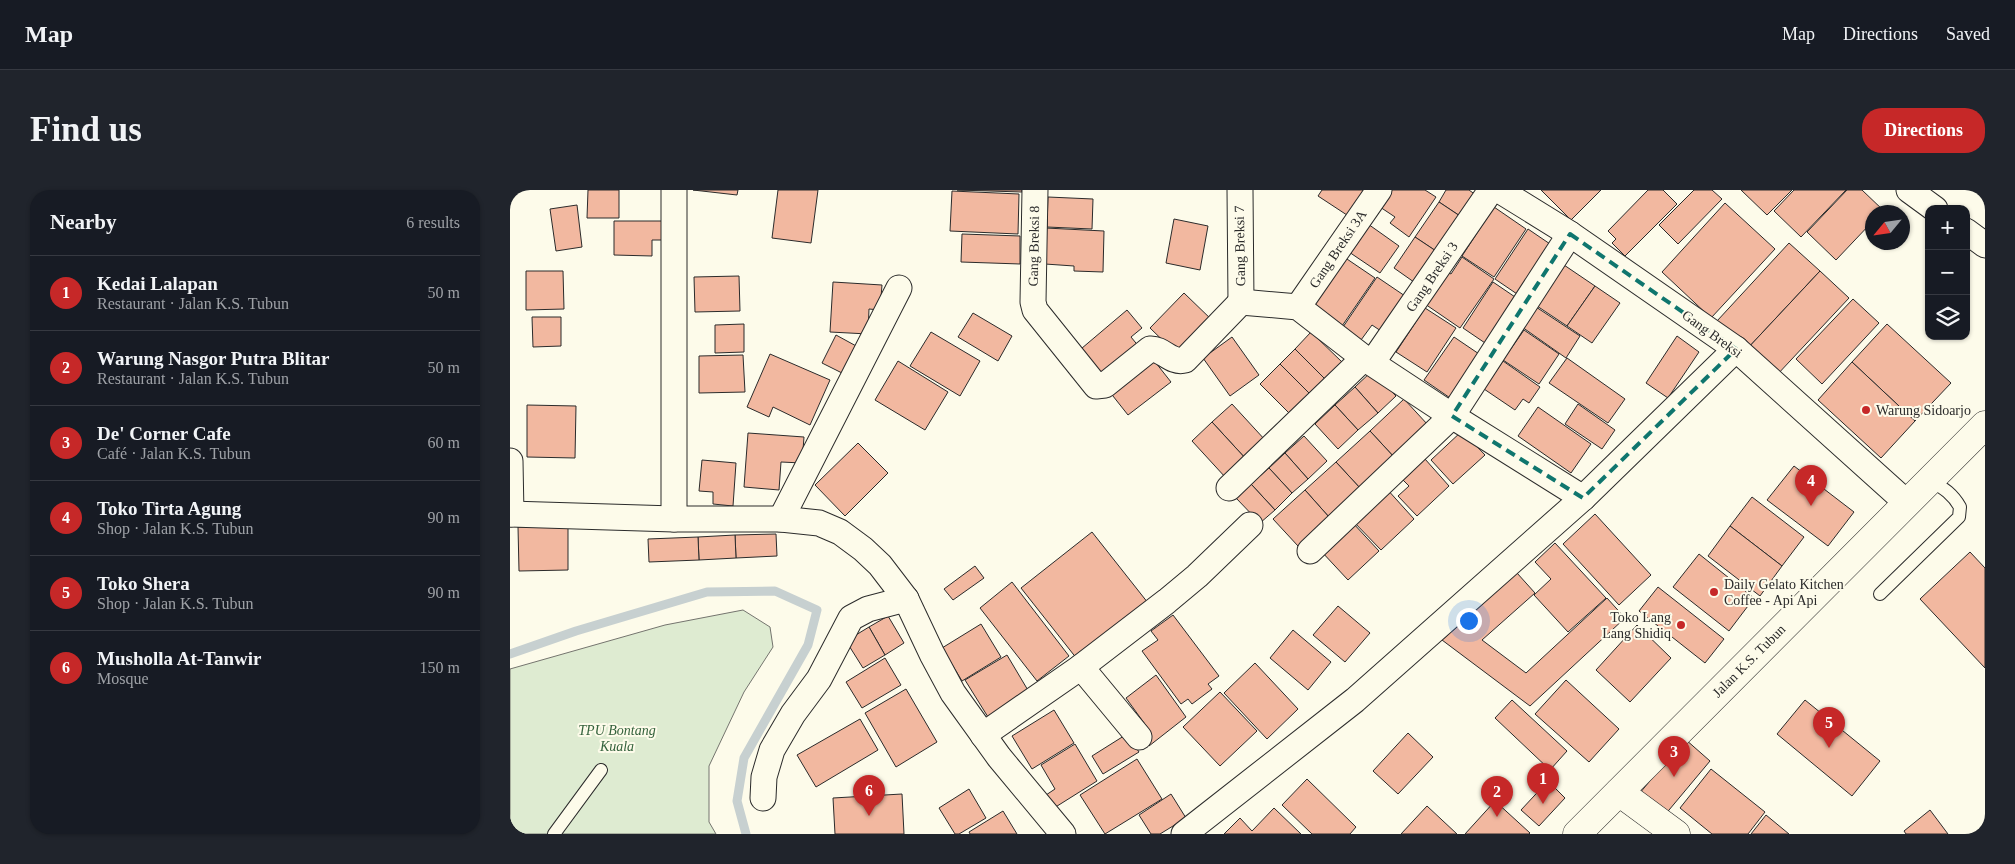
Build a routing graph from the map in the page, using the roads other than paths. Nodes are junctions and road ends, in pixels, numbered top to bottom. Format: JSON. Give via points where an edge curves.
{"nodes":[{"id":1,"x":674,"y":190,"type":"edge"},
{"id":2,"x":1035,"y":190,"type":"edge"},
{"id":3,"x":1240,"y":190,"type":"edge"},
{"id":4,"x":1379,"y":190,"type":"edge"},
{"id":5,"x":1491,"y":190,"type":"edge"},
{"id":6,"x":1499,"y":190,"type":"edge"},
{"id":7,"x":1909,"y":190,"type":"edge"},
{"id":8,"x":1930,"y":205,"type":"edge"},
{"id":9,"x":1570,"y":234,"type":"junction"},
{"id":10,"x":1970,"y":234,"type":"edge"},
{"id":11,"x":1985,"y":245,"type":"edge"},
{"id":12,"x":899,"y":288,"type":"dead end"},
{"id":13,"x":1241,"y":302,"type":"junction"},
{"id":14,"x":1298,"y":307,"type":"junction"},
{"id":15,"x":1736,"y":349,"type":"junction"},
{"id":16,"x":1368,"y":361,"type":"junction"},
{"id":17,"x":1452,"y":416,"type":"junction"},
{"id":18,"x":1985,"y":425,"type":"edge"},
{"id":19,"x":510,"y":461,"type":"edge"},
{"id":20,"x":1930,"y":480,"type":"junction"},
{"id":21,"x":1229,"y":488,"type":"dead end"},
{"id":22,"x":1583,"y":498,"type":"junction"},
{"id":23,"x":1907,"y":502,"type":"junction"},
{"id":24,"x":510,"y":514,"type":"edge"},
{"id":25,"x":674,"y":519,"type":"junction"},
{"id":26,"x":782,"y":519,"type":"junction"},
{"id":27,"x":1250,"y":525,"type":"dead end"},
{"id":28,"x":1310,"y":551,"type":"dead end"},
{"id":29,"x":1880,"y":594,"type":"dead end"},
{"id":30,"x":906,"y":599,"type":"junction"},
{"id":31,"x":1081,"y":667,"type":"junction"},
{"id":32,"x":983,"y":735,"type":"junction"},
{"id":33,"x":1139,"y":737,"type":"dead end"},
{"id":34,"x":601,"y":770,"type":"dead end"},
{"id":35,"x":1619,"y":792,"type":"junction"},
{"id":36,"x":763,"y":798,"type":"dead end"},
{"id":37,"x":554,"y":834,"type":"edge"},
{"id":38,"x":1063,"y":834,"type":"edge"},
{"id":39,"x":1184,"y":834,"type":"edge"},
{"id":40,"x":1577,"y":834,"type":"edge"},
{"id":41,"x":1676,"y":834,"type":"edge"}],
"edges":[{"from":1,"to":25,"type":"street"},
{"from":2,"to":13,"type":"street","name":"Gang Breksi 8","via":[[1033,302],[1039,317],[1093,383],[1105,385],[1150,349],[1156,348],[1174,360],[1184,360]]},
{"from":3,"to":13,"type":"street","name":"Gang Breksi 7"},
{"from":4,"to":14,"type":"street","name":"Gang Breksi 3A"},
{"from":5,"to":16,"type":"street","name":"Gang Breksi 3"},
{"from":6,"to":9,"type":"street","name":"Gang Breksi"},
{"from":7,"to":8,"type":"street"},
{"from":9,"to":15,"type":"street","name":"Gang Breksi"},
{"from":9,"to":17,"type":"street"},
{"from":10,"to":11,"type":"street"},
{"from":12,"to":26,"type":"street"},
{"from":13,"to":14,"type":"street"},
{"from":14,"to":16,"type":"street"},
{"from":15,"to":22,"type":"street"},
{"from":15,"to":23,"type":"street","name":"Gang Breksi"},
{"from":16,"to":17,"type":"street"},
{"from":16,"to":21,"type":"street","name":"Gang Breksi 3"},
{"from":17,"to":22,"type":"street"},
{"from":17,"to":28,"type":"street"},
{"from":18,"to":20,"type":"street","name":"Jalan K.S. Tubun"},
{"from":19,"to":24,"type":"street"},
{"from":20,"to":23,"type":"street","name":"Jalan K.S. Tubun"},
{"from":20,"to":29,"type":"lane","via":[[1949,491],[1960,507],[1959,517]]},
{"from":22,"to":39,"type":"street","via":[[1355,700]]},
{"from":23,"to":35,"type":"street","name":"Jalan K.S. Tubun"},
{"from":24,"to":25,"type":"street"},
{"from":25,"to":26,"type":"street"},
{"from":26,"to":30,"type":"street","via":[[819,523],[840,532],[880,565]]},
{"from":27,"to":31,"type":"street","via":[[1197,576]]},
{"from":30,"to":32,"type":"street","via":[[953,693]]},
{"from":30,"to":36,"type":"street","via":[[868,609],[851,618],[818,679],[772,750],[764,777]]},
{"from":31,"to":32,"type":"street"},
{"from":31,"to":33,"type":"street"},
{"from":32,"to":38,"type":"street"},
{"from":34,"to":37,"type":"lane"},
{"from":35,"to":40,"type":"street","name":"Jalan K.S. Tubun"},
{"from":35,"to":41,"type":"street"}]}
